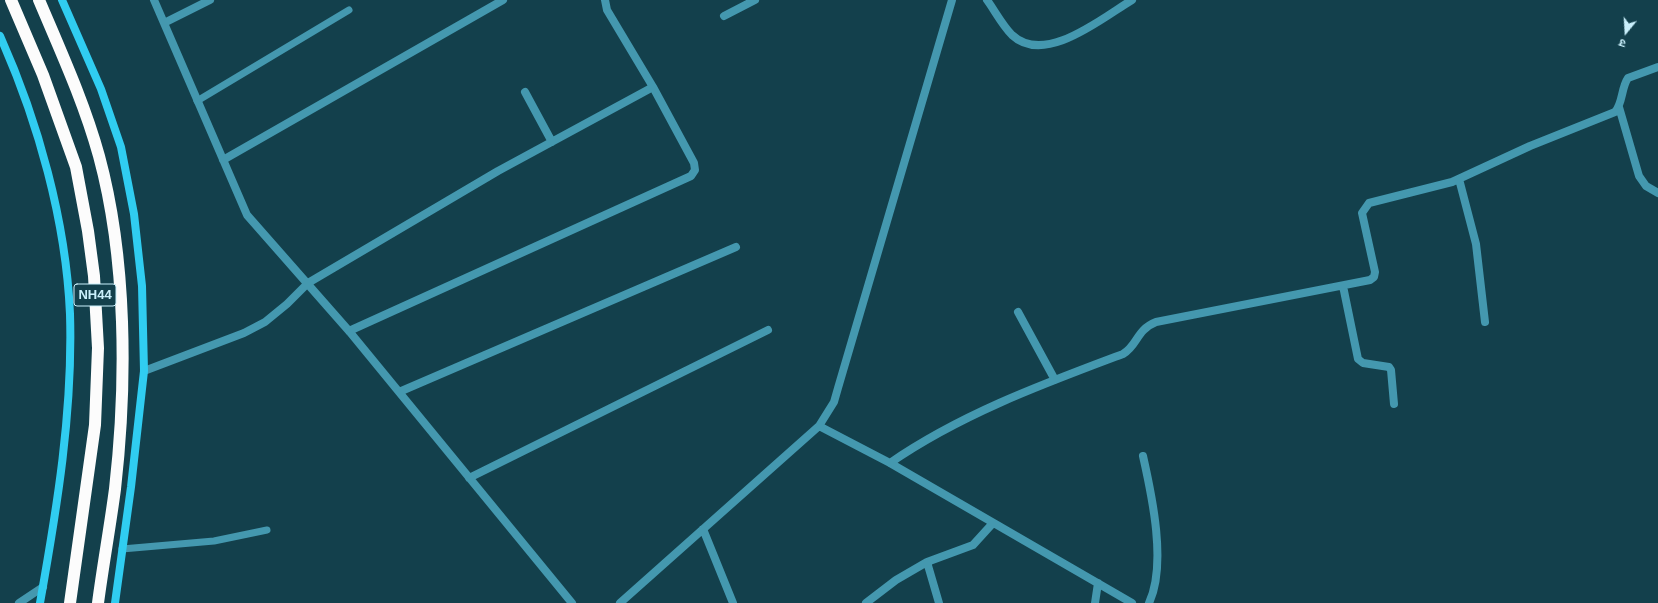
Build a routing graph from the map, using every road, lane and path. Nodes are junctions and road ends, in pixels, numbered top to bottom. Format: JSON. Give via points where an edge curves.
{"nodes":[{"id":1,"x":11,"y":0,"type":"edge"},
{"id":2,"x":39,"y":0,"type":"edge"},
{"id":3,"x":62,"y":0,"type":"edge"},
{"id":4,"x":154,"y":0,"type":"edge"},
{"id":5,"x":210,"y":0,"type":"edge"},
{"id":6,"x":503,"y":0,"type":"edge"},
{"id":7,"x":605,"y":0,"type":"edge"},
{"id":8,"x":755,"y":0,"type":"edge"},
{"id":9,"x":952,"y":0,"type":"edge"},
{"id":10,"x":987,"y":0,"type":"edge"},
{"id":11,"x":1132,"y":0,"type":"edge"},
{"id":12,"x":349,"y":10,"type":"dead end"},
{"id":13,"x":724,"y":16,"type":"dead end"},
{"id":14,"x":164,"y":23,"type":"junction"},
{"id":15,"x":0,"y":36,"type":"edge"},
{"id":16,"x":1658,"y":67,"type":"edge"},
{"id":17,"x":653,"y":87,"type":"junction"},
{"id":18,"x":525,"y":92,"type":"dead end"},
{"id":19,"x":198,"y":100,"type":"junction"},
{"id":20,"x":1619,"y":107,"type":"junction"},
{"id":21,"x":552,"y":142,"type":"junction"},
{"id":22,"x":223,"y":160,"type":"junction"},
{"id":23,"x":1459,"y":179,"type":"junction"},
{"id":24,"x":1658,"y":193,"type":"edge"},
{"id":25,"x":736,"y":247,"type":"dead end"},
{"id":26,"x":308,"y":283,"type":"junction"},
{"id":27,"x":1343,"y":286,"type":"junction"},
{"id":28,"x":1018,"y":312,"type":"dead end"},
{"id":29,"x":1485,"y":322,"type":"dead end"},
{"id":30,"x":768,"y":330,"type":"dead end"},
{"id":31,"x":349,"y":331,"type":"junction"},
{"id":32,"x":144,"y":371,"type":"junction"},
{"id":33,"x":1055,"y":380,"type":"junction"},
{"id":34,"x":399,"y":392,"type":"junction"},
{"id":35,"x":1394,"y":404,"type":"dead end"},
{"id":36,"x":819,"y":426,"type":"junction"},
{"id":37,"x":1143,"y":456,"type":"dead end"},
{"id":38,"x":890,"y":463,"type":"junction"},
{"id":39,"x":469,"y":478,"type":"junction"},
{"id":40,"x":994,"y":523,"type":"junction"},
{"id":41,"x":703,"y":529,"type":"junction"},
{"id":42,"x":268,"y":530,"type":"dead end"},
{"id":43,"x":122,"y":549,"type":"junction"},
{"id":44,"x":927,"y":562,"type":"junction"},
{"id":45,"x":1098,"y":583,"type":"junction"},
{"id":46,"x":43,"y":587,"type":"junction"},
{"id":47,"x":19,"y":603,"type":"edge"},
{"id":48,"x":40,"y":603,"type":"edge"},
{"id":49,"x":70,"y":603,"type":"edge"},
{"id":50,"x":98,"y":603,"type":"edge"},
{"id":51,"x":115,"y":603,"type":"edge"},
{"id":52,"x":572,"y":603,"type":"edge"},
{"id":53,"x":620,"y":603,"type":"edge"},
{"id":54,"x":733,"y":603,"type":"edge"},
{"id":55,"x":866,"y":603,"type":"edge"},
{"id":56,"x":939,"y":603,"type":"edge"},
{"id":57,"x":1095,"y":603,"type":"edge"},
{"id":58,"x":1132,"y":603,"type":"edge"},
{"id":59,"x":1149,"y":603,"type":"edge"}],
"edges":[{"from":1,"to":49,"type":"highway","number":"NH44","via":[[44,75],[76,167],[94,276],[98,348],[95,425]]},
{"from":2,"to":50,"type":"highway","number":"NH44","via":[[85,109],[110,206],[118,266],[121,401],[115,489]]},
{"from":3,"to":32,"type":"street","via":[[101,89],[122,146],[134,214],[142,286]]},
{"from":4,"to":14,"type":"street"},
{"from":5,"to":14,"type":"street"},
{"from":6,"to":22,"type":"street"},
{"from":7,"to":17,"type":"street","via":[[607,10]]},
{"from":8,"to":13,"type":"street"},
{"from":9,"to":36,"type":"street","via":[[834,402]]},
{"from":10,"to":11,"type":"street","via":[[1012,35],[1023,42],[1035,45],[1066,40]]},
{"from":12,"to":19,"type":"lane"},
{"from":14,"to":19,"type":"street"},
{"from":15,"to":46,"type":"street","via":[[49,173],[61,231],[70,313],[70,378],[61,470]]},
{"from":16,"to":20,"type":"street","via":[[1628,78],[1623,86]]},
{"from":17,"to":21,"type":"street"},
{"from":17,"to":31,"type":"street","via":[[694,162],[695,170],[691,176]]},
{"from":18,"to":21,"type":"street"},
{"from":19,"to":22,"type":"street"},
{"from":20,"to":23,"type":"street","via":[[1615,112],[1530,146]]},
{"from":20,"to":24,"type":"street","via":[[1639,176],[1646,186]]},
{"from":21,"to":26,"type":"street"},
{"from":22,"to":26,"type":"street","via":[[247,215]]},
{"from":23,"to":27,"type":"street","via":[[1369,203],[1362,213],[1374,277]]},
{"from":23,"to":29,"type":"street","via":[[1476,244]]},
{"from":25,"to":34,"type":"street"},
{"from":26,"to":31,"type":"street"},
{"from":26,"to":32,"type":"street","via":[[265,322],[244,333]]},
{"from":27,"to":33,"type":"street","via":[[1156,322],[1142,330],[1127,351]]},
{"from":27,"to":35,"type":"street","via":[[1358,359],[1389,367]]},
{"from":28,"to":33,"type":"street"},
{"from":30,"to":39,"type":"street"},
{"from":31,"to":34,"type":"street"},
{"from":32,"to":43,"type":"street"},
{"from":33,"to":38,"type":"street","via":[[942,429]]},
{"from":34,"to":39,"type":"street"},
{"from":36,"to":38,"type":"street"},
{"from":36,"to":41,"type":"street"},
{"from":37,"to":59,"type":"street","via":[[1151,491],[1157,561],[1155,587]]},
{"from":38,"to":40,"type":"street"},
{"from":39,"to":52,"type":"street"},
{"from":40,"to":44,"type":"street","via":[[973,545]]},
{"from":40,"to":45,"type":"street"},
{"from":41,"to":53,"type":"street"},
{"from":41,"to":54,"type":"street"},
{"from":42,"to":43,"type":"lane","via":[[214,541]]},
{"from":43,"to":51,"type":"street"},
{"from":44,"to":55,"type":"street","via":[[896,580]]},
{"from":44,"to":56,"type":"street"},
{"from":45,"to":57,"type":"street"},
{"from":45,"to":58,"type":"street"},
{"from":46,"to":47,"type":"street"},
{"from":46,"to":48,"type":"street"}]}
